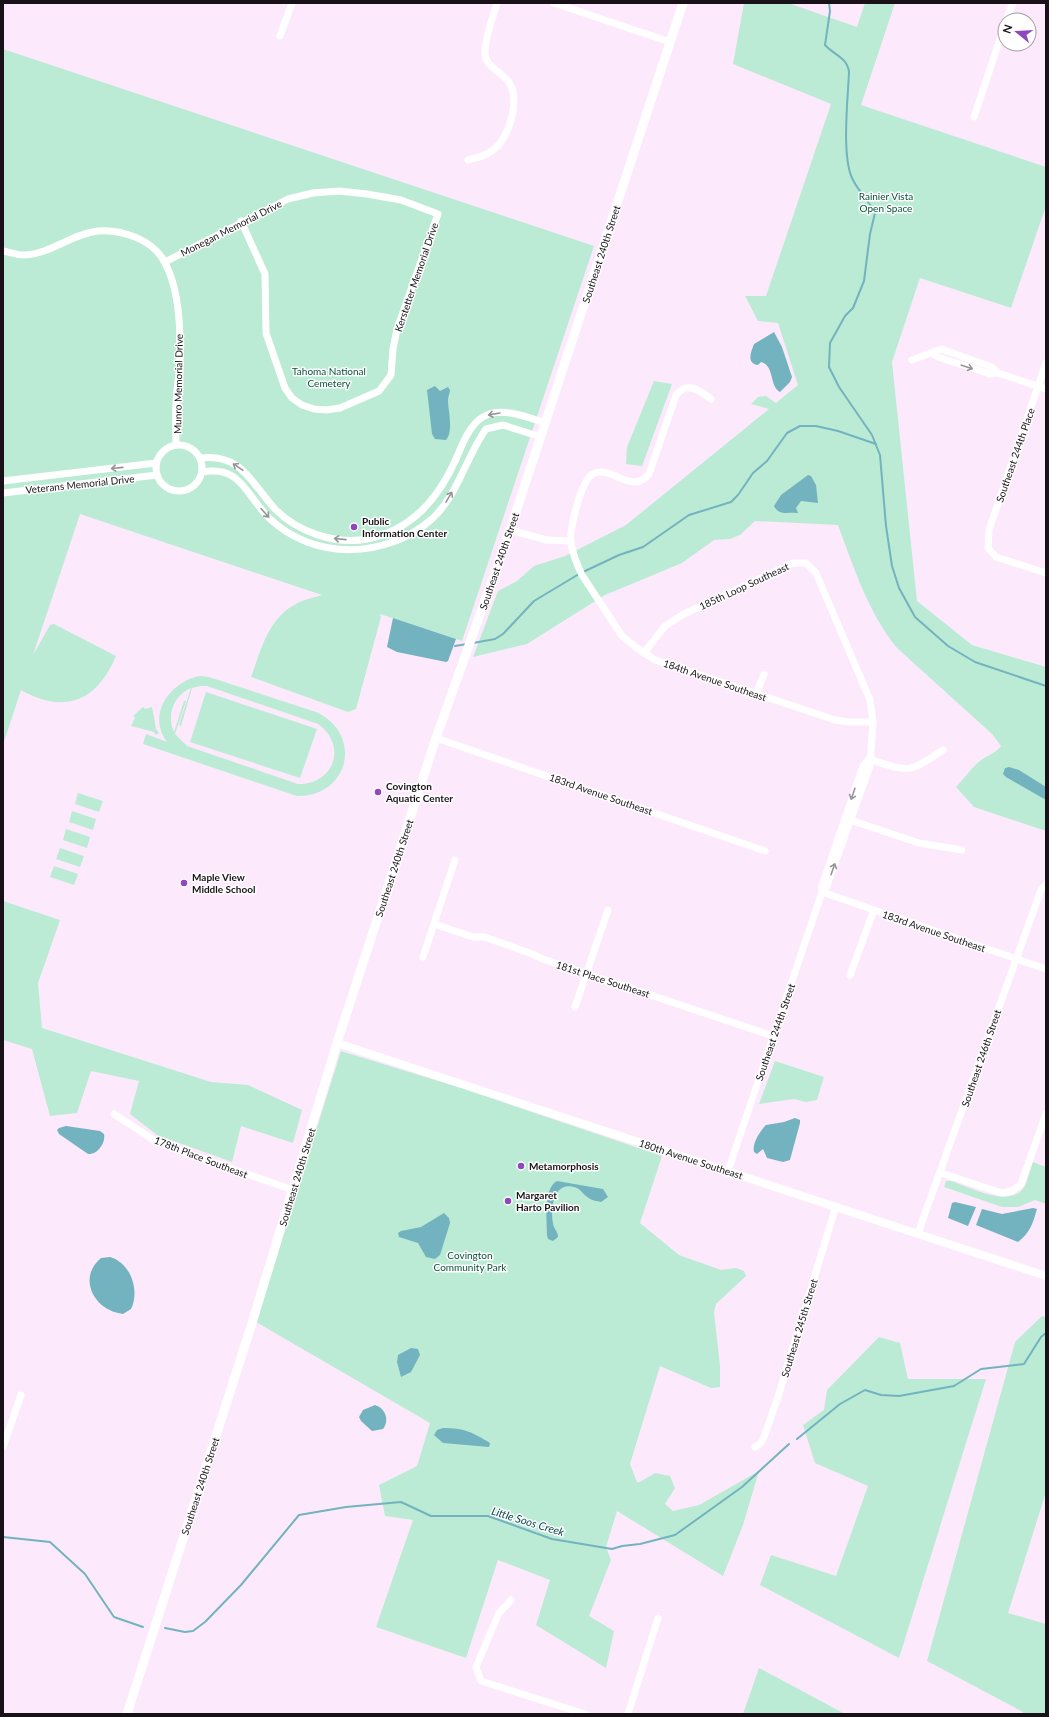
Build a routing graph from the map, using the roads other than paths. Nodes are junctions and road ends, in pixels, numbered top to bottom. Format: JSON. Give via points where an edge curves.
{"nodes":[{"id":1,"x":292,"y":3,"type":"edge"},
{"id":2,"x":497,"y":3,"type":"edge"},
{"id":3,"x":554,"y":3,"type":"edge"},
{"id":4,"x":683,"y":3,"type":"edge"},
{"id":5,"x":280,"y":36,"type":"dead end"},
{"id":6,"x":670,"y":42,"type":"junction"},
{"id":7,"x":997,"y":48,"type":"edge"},
{"id":8,"x":974,"y":117,"type":"dead end"},
{"id":9,"x":468,"y":160,"type":"dead end"},
{"id":10,"x":438,"y":214,"type":"joint"},
{"id":11,"x":241,"y":221,"type":"junction"},
{"id":12,"x":3,"y":251,"type":"edge"},
{"id":13,"x":165,"y":262,"type":"junction"},
{"id":14,"x":912,"y":360,"type":"dead end"},
{"id":15,"x":1046,"y":363,"type":"edge"},
{"id":16,"x":1038,"y":386,"type":"junction"},
{"id":17,"x":1046,"y":389,"type":"edge"},
{"id":18,"x":712,"y":399,"type":"dead end"},
{"id":19,"x":521,"y":416,"type":"junction"},
{"id":20,"x":545,"y":423,"type":"junction"},
{"id":21,"x":516,"y":429,"type":"junction"},
{"id":22,"x":541,"y":437,"type":"junction"},
{"id":23,"x":176,"y":445,"type":"junction"},
{"id":24,"x":200,"y":458,"type":"junction"},
{"id":25,"x":156,"y":463,"type":"junction"},
{"id":26,"x":454,"y":464,"type":"junction"},
{"id":27,"x":465,"y":468,"type":"junction"},
{"id":28,"x":202,"y":472,"type":"junction"},
{"id":29,"x":157,"y":475,"type":"junction"},
{"id":30,"x":3,"y":481,"type":"edge"},
{"id":31,"x":3,"y":493,"type":"edge"},
{"id":32,"x":510,"y":530,"type":"junction"},
{"id":33,"x":571,"y":541,"type":"junction"},
{"id":34,"x":1046,"y":573,"type":"edge"},
{"id":35,"x":644,"y":653,"type":"junction"},
{"id":36,"x":764,"y":674,"type":"dead end"},
{"id":37,"x":756,"y":694,"type":"junction"},
{"id":38,"x":873,"y":722,"type":"junction"},
{"id":39,"x":436,"y":738,"type":"junction"},
{"id":40,"x":943,"y":750,"type":"dead end"},
{"id":41,"x":869,"y":759,"type":"junction"},
{"id":42,"x":848,"y":819,"type":"junction"},
{"id":43,"x":962,"y":850,"type":"dead end"},
{"id":44,"x":765,"y":851,"type":"dead end"},
{"id":45,"x":455,"y":860,"type":"dead end"},
{"id":46,"x":1046,"y":884,"type":"edge"},
{"id":47,"x":822,"y":892,"type":"junction"},
{"id":48,"x":608,"y":910,"type":"dead end"},
{"id":49,"x":874,"y":910,"type":"junction"},
{"id":50,"x":434,"y":924,"type":"junction"},
{"id":51,"x":423,"y":957,"type":"dead end"},
{"id":52,"x":1016,"y":960,"type":"junction"},
{"id":53,"x":1046,"y":969,"type":"edge"},
{"id":54,"x":586,"y":973,"type":"junction"},
{"id":55,"x":850,"y":975,"type":"dead end"},
{"id":56,"x":575,"y":1007,"type":"dead end"},
{"id":57,"x":773,"y":1036,"type":"junction"},
{"id":58,"x":337,"y":1043,"type":"junction"},
{"id":59,"x":114,"y":1114,"type":"dead end"},
{"id":60,"x":1046,"y":1114,"type":"edge"},
{"id":61,"x":728,"y":1171,"type":"junction"},
{"id":62,"x":940,"y":1173,"type":"junction"},
{"id":63,"x":293,"y":1190,"type":"junction"},
{"id":64,"x":836,"y":1206,"type":"junction"},
{"id":65,"x":918,"y":1233,"type":"junction"},
{"id":66,"x":1046,"y":1276,"type":"edge"},
{"id":67,"x":21,"y":1395,"type":"dead end"},
{"id":68,"x":755,"y":1447,"type":"dead end"},
{"id":69,"x":3,"y":1448,"type":"edge"},
{"id":70,"x":511,"y":1600,"type":"dead end"},
{"id":71,"x":658,"y":1618,"type":"dead end"},
{"id":72,"x":127,"y":1714,"type":"edge"},
{"id":73,"x":585,"y":1714,"type":"edge"},
{"id":74,"x":628,"y":1714,"type":"edge"}],
"edges":[{"from":1,"to":5,"type":"street"},
{"from":2,"to":9,"type":"street","via":[[484,54],[488,63],[508,80],[514,93],[512,119],[494,150]]},
{"from":3,"to":6,"type":"street"},
{"from":4,"to":6,"type":"main road","name":"Southeast 240th Street"},
{"from":6,"to":20,"type":"main road","name":"Southeast 240th Street"},
{"from":7,"to":8,"type":"street"},
{"from":10,"to":11,"type":"street","name":"Monegan Memorial Drive","via":[[401,200],[338,191],[288,199]]},
{"from":10,"to":11,"type":"street","name":"Kerstetter Memorial Drive","via":[[397,329],[391,375],[379,391],[340,408],[326,410],[302,405],[292,398],[285,388],[266,333],[265,274]]},
{"from":11,"to":13,"type":"street","name":"Monegan Memorial Drive"},
{"from":12,"to":13,"type":"street","name":"Munro Memorial Drive","via":[[24,255],[48,250],[89,232],[106,230],[127,233],[142,240]]},
{"from":13,"to":23,"type":"street","name":"Munro Memorial Drive","via":[[177,305],[180,346]]},
{"from":14,"to":16,"type":"street","via":[[931,353],[990,374],[998,373]]},
{"from":15,"to":16,"type":"street","name":"Southeast 244th Place"},
{"from":16,"to":17,"type":"street"},
{"from":16,"to":34,"type":"street","name":"Southeast 244th Place","via":[[990,530],[988,548],[996,557]]},
{"from":18,"to":33,"type":"street","via":[[688,387],[682,388],[676,395],[649,474],[642,480],[632,482],[605,474],[592,474],[586,482],[577,506]]},
{"from":19,"to":20,"type":"street"},
{"from":19,"to":21,"type":"street"},
{"from":19,"to":26,"type":"street","one_way":true,"via":[[495,413],[483,417],[466,436]]},
{"from":20,"to":22,"type":"main road","name":"Southeast 240th Street"},
{"from":21,"to":22,"type":"street"},
{"from":21,"to":27,"type":"street","via":[[503,424],[486,429]]},
{"from":22,"to":32,"type":"main road","name":"Southeast 240th Street"},
{"from":23,"to":24,"type":"street","via":[[190,448]]},
{"from":23,"to":25,"type":"street","via":[[165,450]]},
{"from":26,"to":24,"type":"street","one_way":true,"via":[[424,510],[409,522],[390,532],[357,540],[338,539],[305,530],[290,522],[276,509],[248,473],[235,464],[210,457]]},
{"from":24,"to":28,"type":"street"},
{"from":25,"to":29,"type":"street"},
{"from":25,"to":30,"type":"street","name":"Veterans Memorial Drive","one_way":true},
{"from":26,"to":27,"type":"street"},
{"from":28,"to":27,"type":"street","one_way":true,"via":[[216,469],[236,478],[270,518],[284,530],[305,541],[347,551],[369,549],[396,542],[432,519],[445,504]]},
{"from":28,"to":29,"type":"street","via":[[193,487],[181,492],[164,486]]},
{"from":29,"to":31,"type":"street","name":"Veterans Memorial Drive"},
{"from":32,"to":33,"type":"street","via":[[547,540]]},
{"from":32,"to":39,"type":"main road","name":"Southeast 240th Street"},
{"from":33,"to":35,"type":"street","name":"184th Avenue Southeast","via":[[576,564],[615,627]]},
{"from":35,"to":37,"type":"street","name":"184th Avenue Southeast","via":[[665,664]]},
{"from":35,"to":38,"type":"street","name":"185th Loop Southeast","via":[[665,626],[684,614],[793,563],[806,563],[816,573],[870,700]]},
{"from":36,"to":37,"type":"street"},
{"from":37,"to":38,"type":"street","name":"184th Avenue Southeast","via":[[835,720]]},
{"from":38,"to":41,"type":"street","name":"Southeast 244th Street"},
{"from":39,"to":44,"type":"street","name":"183rd Avenue Southeast"},
{"from":39,"to":58,"type":"main road","name":"Southeast 240th Street"},
{"from":40,"to":41,"type":"street","via":[[917,767],[906,770]]},
{"from":41,"to":42,"type":"street","name":"Southeast 244th Street","via":[[863,766]]},
{"from":42,"to":43,"type":"street","via":[[919,843]]},
{"from":42,"to":47,"type":"street","name":"Southeast 244th Street","via":[[822,886]]},
{"from":45,"to":50,"type":"street"},
{"from":46,"to":52,"type":"street","name":"Southeast 246th Street","via":[[1041,890]]},
{"from":47,"to":49,"type":"street","name":"183rd Avenue Southeast"},
{"from":47,"to":57,"type":"street","name":"Southeast 244th Street"},
{"from":48,"to":54,"type":"street"},
{"from":49,"to":52,"type":"street","name":"183rd Avenue Southeast"},
{"from":49,"to":55,"type":"street"},
{"from":50,"to":51,"type":"street"},
{"from":50,"to":54,"type":"street","name":"181st Place Southeast","via":[[473,937],[485,937]]},
{"from":52,"to":53,"type":"street","name":"183rd Avenue Southeast"},
{"from":52,"to":62,"type":"street","name":"Southeast 246th Street"},
{"from":54,"to":56,"type":"street"},
{"from":54,"to":57,"type":"street","name":"181st Place Southeast"},
{"from":57,"to":61,"type":"street","name":"Southeast 244th Street"},
{"from":58,"to":61,"type":"street","name":"180th Avenue Southeast"},
{"from":58,"to":63,"type":"main road","name":"Southeast 240th Street"},
{"from":59,"to":63,"type":"street","name":"178th Place Southeast","via":[[154,1140],[172,1148]]},
{"from":60,"to":62,"type":"street","via":[[1021,1184],[1012,1191],[1002,1193]]},
{"from":61,"to":64,"type":"street","name":"180th Avenue Southeast"},
{"from":62,"to":65,"type":"street","name":"Southeast 246th Street"},
{"from":63,"to":72,"type":"main road","name":"Southeast 240th Street"},
{"from":64,"to":65,"type":"street","name":"180th Avenue Southeast"},
{"from":64,"to":68,"type":"street","name":"Southeast 245th Street","via":[[776,1404],[764,1437]]},
{"from":65,"to":66,"type":"street","name":"180th Avenue Southeast"},
{"from":67,"to":69,"type":"street"},
{"from":70,"to":73,"type":"street","via":[[499,1613],[476,1667],[481,1681]]},
{"from":71,"to":74,"type":"street"}]}
